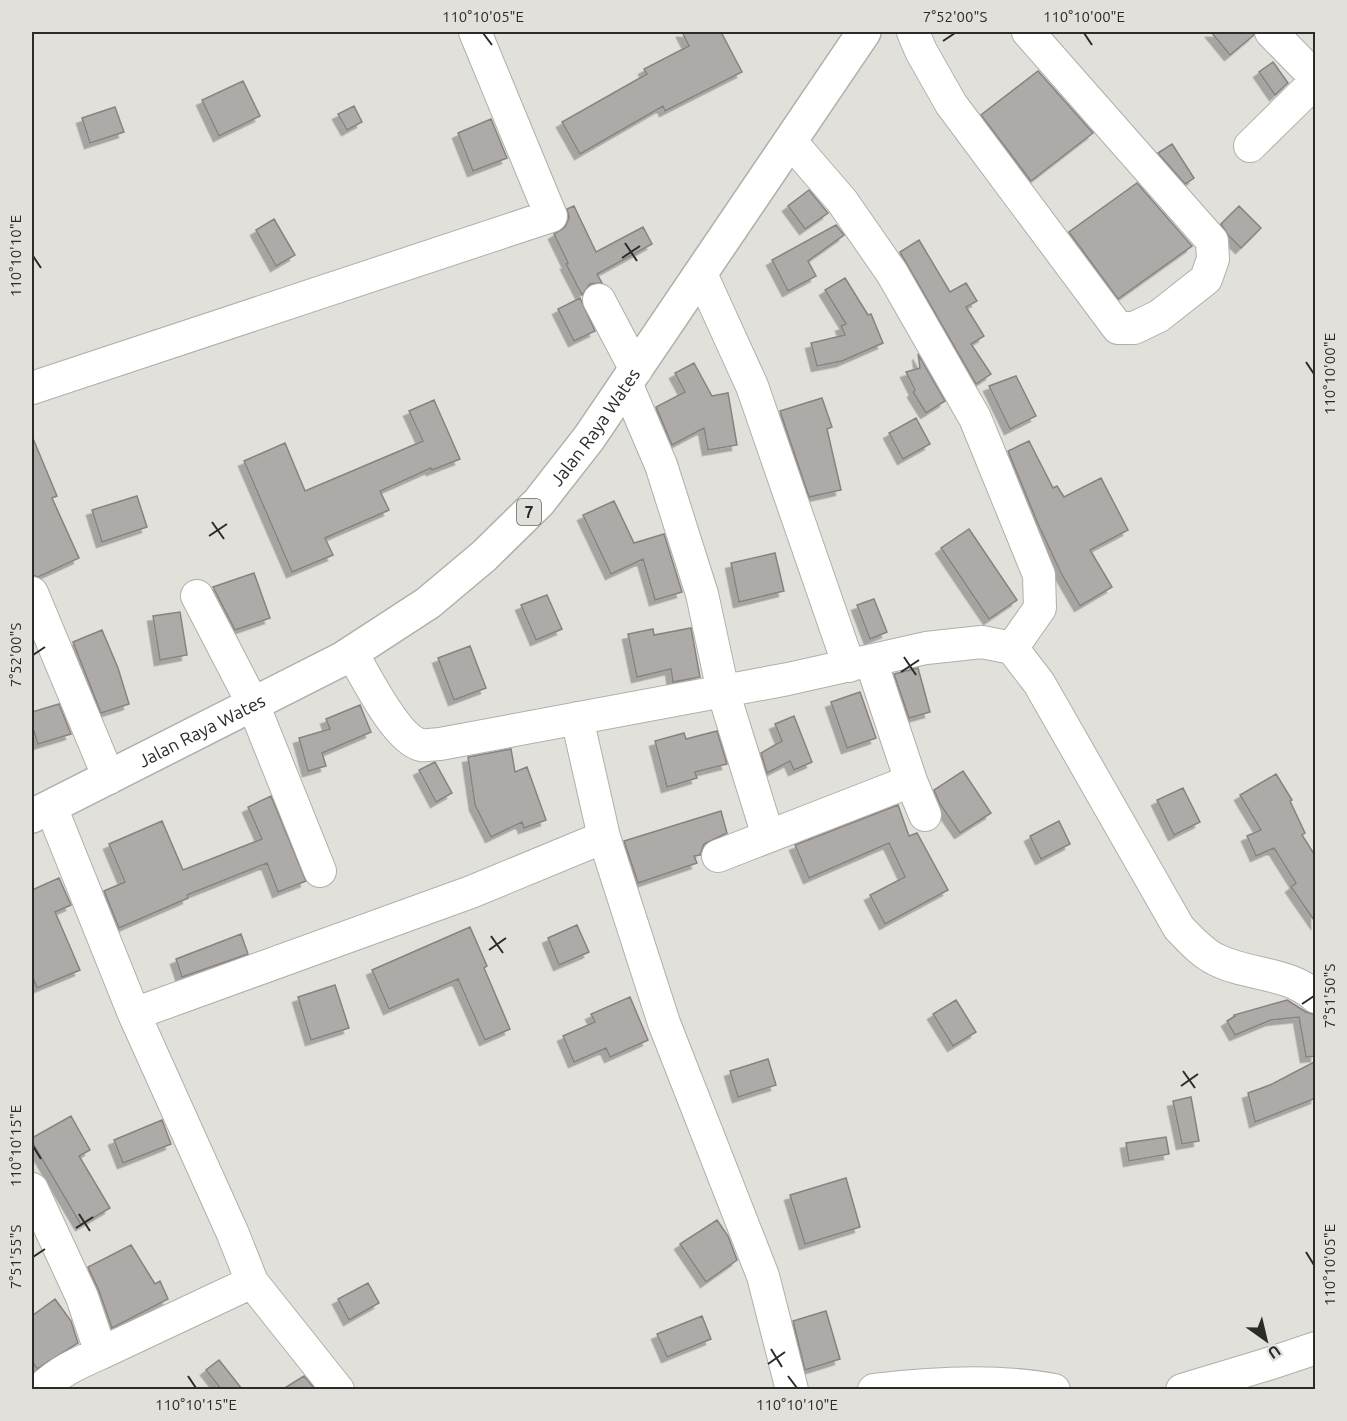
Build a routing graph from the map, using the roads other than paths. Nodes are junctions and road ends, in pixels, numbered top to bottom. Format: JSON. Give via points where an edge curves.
{"nodes":[{"id":1,"x":476,"y":32,"type":"edge"},
{"id":2,"x":864,"y":32,"type":"edge"},
{"id":3,"x":1028,"y":32,"type":"edge"},
{"id":4,"x":1271,"y":32,"type":"edge"},
{"id":5,"x":925,"y":38,"type":"edge"},
{"id":6,"x":1316,"y":80,"type":"edge"},
{"id":7,"x":791,"y":142,"type":"junction"},
{"id":8,"x":1250,"y":146,"type":"dead end"},
{"id":9,"x":701,"y":274,"type":"junction"},
{"id":10,"x":599,"y":300,"type":"dead end"},
{"id":11,"x":631,"y":376,"type":"junction"},
{"id":12,"x":32,"y":388,"type":"edge"},
{"id":13,"x":32,"y":593,"type":"edge"},
{"id":14,"x":197,"y":596,"type":"dead end"},
{"id":15,"x":1012,"y":648,"type":"junction"},
{"id":16,"x":352,"y":654,"type":"junction"},
{"id":17,"x":860,"y":664,"type":"junction"},
{"id":18,"x":723,"y":691,"type":"junction"},
{"id":19,"x":253,"y":704,"type":"junction"},
{"id":20,"x":577,"y":718,"type":"junction"},
{"id":21,"x":109,"y":778,"type":"junction"},
{"id":22,"x":911,"y":781,"type":"junction"},
{"id":23,"x":41,"y":811,"type":"edge"},
{"id":24,"x":925,"y":814,"type":"dead end"},
{"id":25,"x":768,"y":836,"type":"junction"},
{"id":26,"x":604,"y":837,"type":"junction"},
{"id":27,"x":718,"y":856,"type":"dead end"},
{"id":28,"x":320,"y":871,"type":"dead end"},
{"id":29,"x":1316,"y":997,"type":"edge"},
{"id":30,"x":134,"y":1014,"type":"junction"},
{"id":31,"x":32,"y":1189,"type":"edge"},
{"id":32,"x":252,"y":1282,"type":"junction"},
{"id":33,"x":1316,"y":1348,"type":"edge"},
{"id":34,"x":101,"y":1353,"type":"junction"},
{"id":35,"x":40,"y":1389,"type":"edge"},
{"id":36,"x":338,"y":1389,"type":"edge"},
{"id":37,"x":792,"y":1389,"type":"edge"},
{"id":38,"x":874,"y":1389,"type":"edge"},
{"id":39,"x":1054,"y":1389,"type":"edge"},
{"id":40,"x":1182,"y":1389,"type":"edge"}],
"edges":[{"from":1,"to":12,"type":"street","via":[[551,216]]},
{"from":2,"to":7,"type":"highway","name":"Jalan Raya Wates","number":"7"},
{"from":3,"to":5,"type":"street","via":[[1212,241],[1213,259],[1206,279],[1159,316],[1134,328],[1118,328],[951,104]]},
{"from":4,"to":6,"type":"street"},
{"from":6,"to":8,"type":"street"},
{"from":7,"to":9,"type":"highway","name":"Jalan Raya Wates","number":"7"},
{"from":7,"to":15,"type":"street","via":[[842,201],[892,273],[975,418],[1039,575],[1040,608]]},
{"from":9,"to":11,"type":"highway","name":"Jalan Raya Wates","number":"7"},
{"from":9,"to":17,"type":"street","via":[[752,386]]},
{"from":10,"to":11,"type":"street"},
{"from":11,"to":16,"type":"highway","name":"Jalan Raya Wates","number":"7","via":[[540,502],[428,603]]},
{"from":11,"to":18,"type":"street","via":[[702,594]]},
{"from":13,"to":21,"type":"street"},
{"from":14,"to":19,"type":"street"},
{"from":15,"to":17,"type":"street","via":[[982,642],[926,648]]},
{"from":15,"to":29,"type":"street","via":[[1039,683],[1179,928],[1214,959],[1292,981]]},
{"from":16,"to":19,"type":"highway","name":"Jalan Raya Wates","number":"7"},
{"from":16,"to":20,"type":"street","via":[[391,719],[403,734],[421,745]]},
{"from":17,"to":18,"type":"street"},
{"from":17,"to":22,"type":"street"},
{"from":18,"to":20,"type":"street"},
{"from":18,"to":25,"type":"street"},
{"from":19,"to":21,"type":"highway","name":"Jalan Raya Wates","number":"7"},
{"from":19,"to":28,"type":"street"},
{"from":20,"to":26,"type":"street"},
{"from":21,"to":23,"type":"highway","name":"Jalan Raya Wates","number":"7"},
{"from":22,"to":24,"type":"street"},
{"from":22,"to":25,"type":"street"},
{"from":23,"to":30,"type":"street"},
{"from":25,"to":27,"type":"street"},
{"from":26,"to":30,"type":"street","via":[[471,892]]},
{"from":26,"to":37,"type":"street","via":[[664,1023],[763,1276]]},
{"from":30,"to":32,"type":"street"},
{"from":31,"to":34,"type":"street","via":[[82,1297]]},
{"from":32,"to":34,"type":"street"},
{"from":32,"to":36,"type":"street"},
{"from":33,"to":40,"type":"street"},
{"from":34,"to":35,"type":"street","via":[[71,1366]]},
{"from":38,"to":39,"type":"street","via":[[983,1384]]}]}
